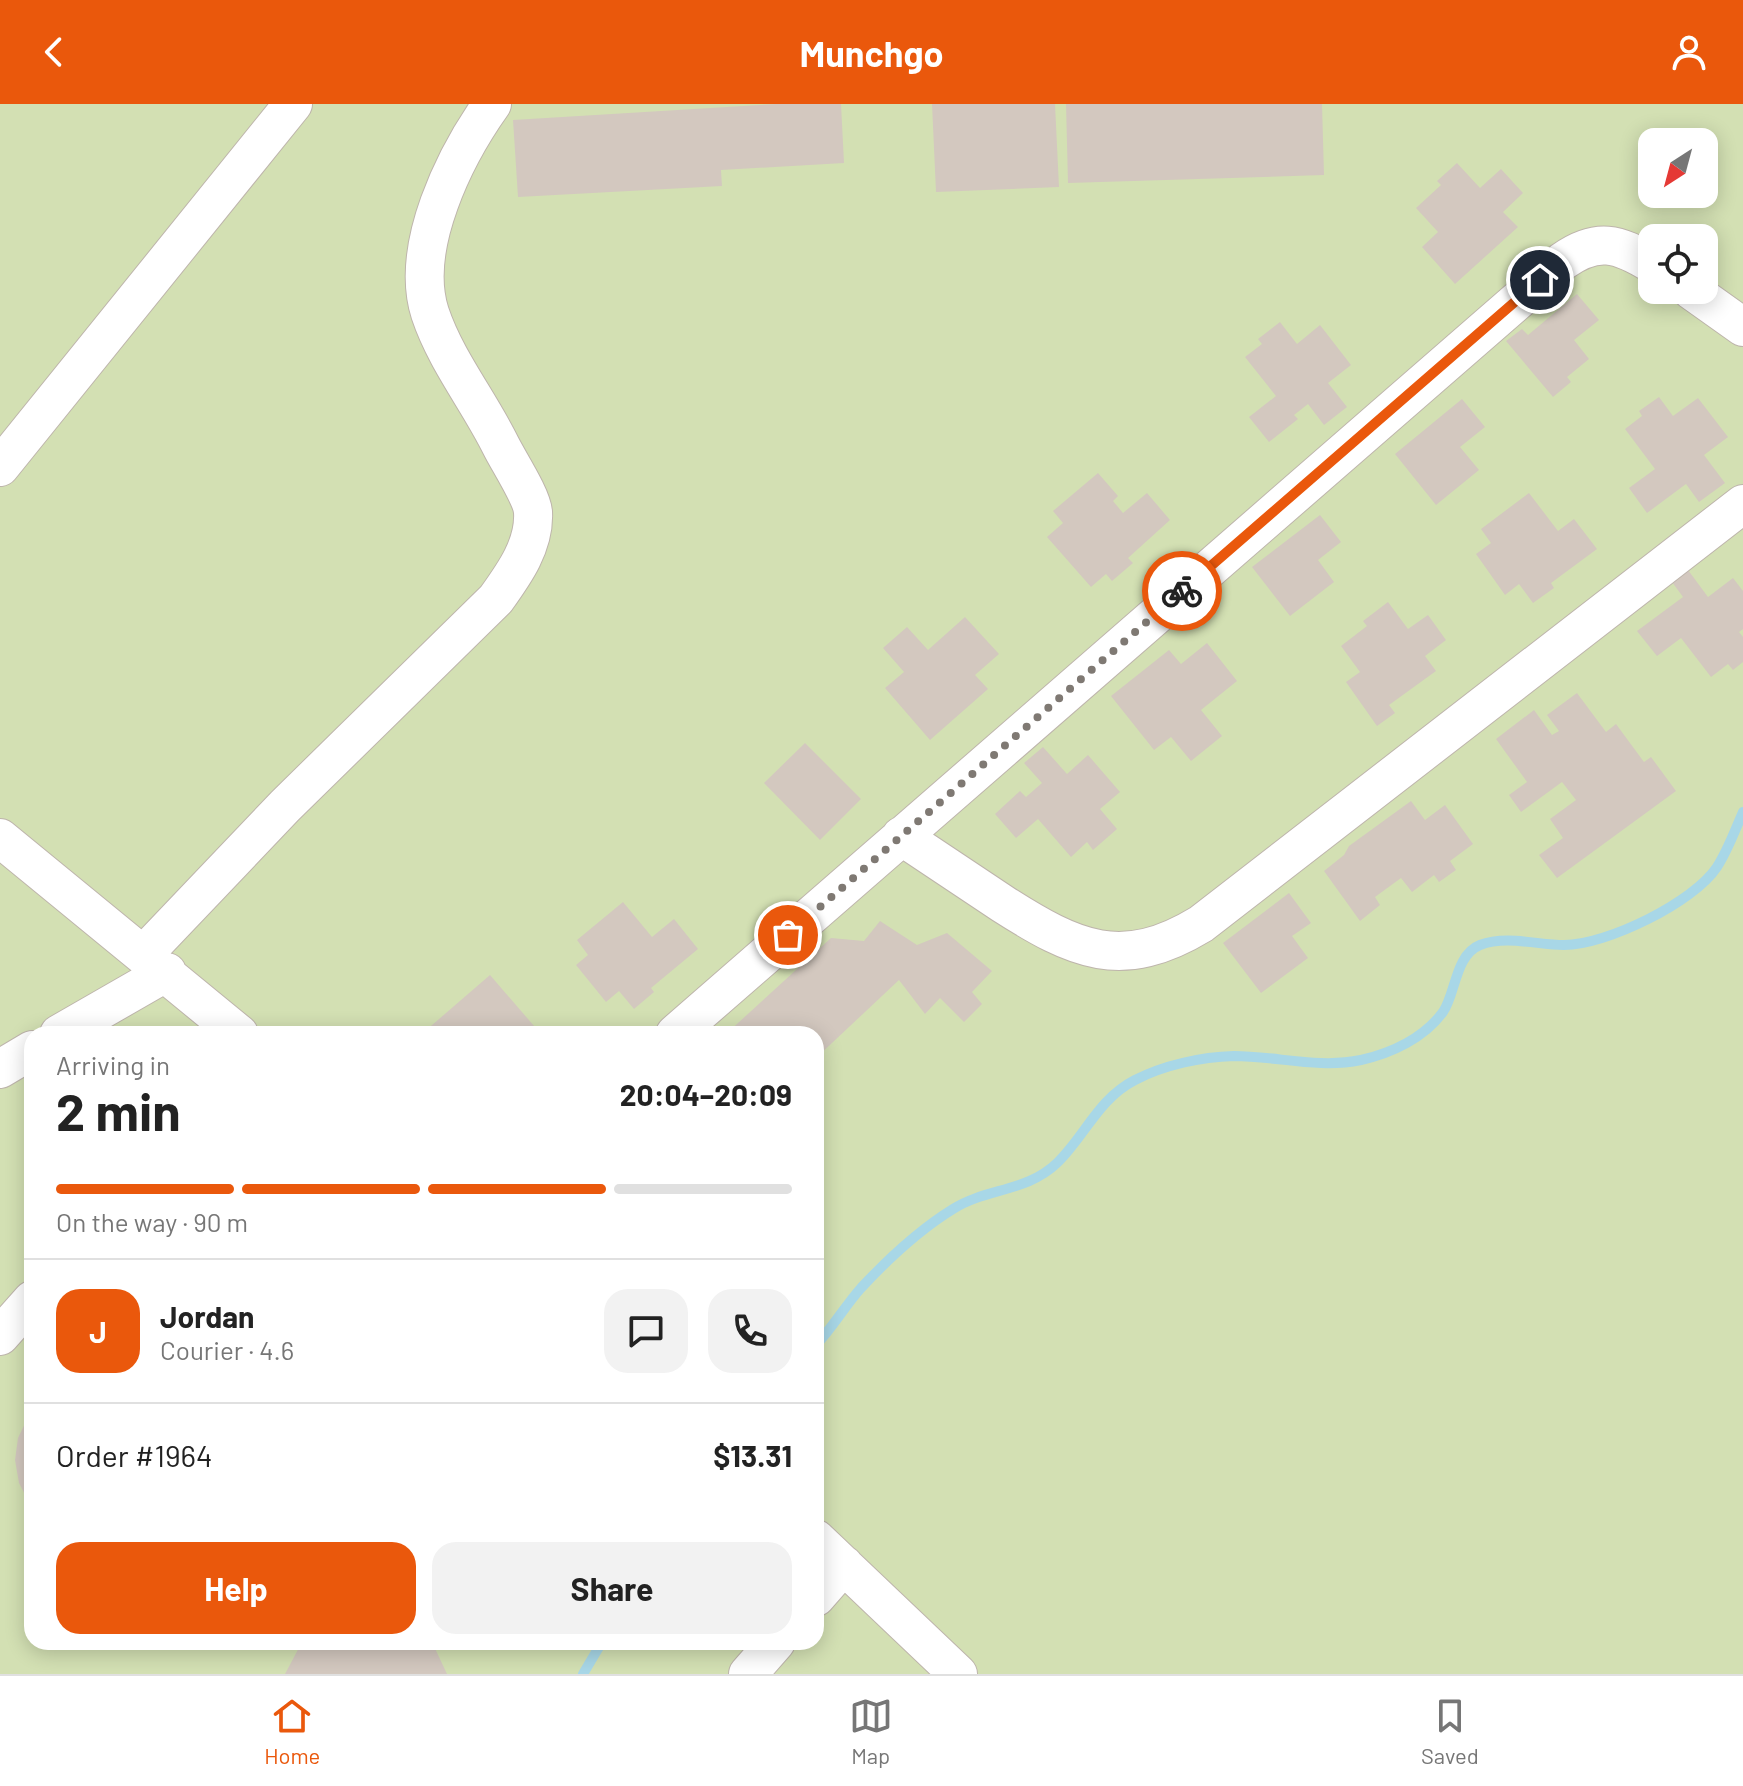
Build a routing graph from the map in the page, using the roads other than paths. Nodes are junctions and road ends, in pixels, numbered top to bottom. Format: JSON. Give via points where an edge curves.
{"nodes":[{"id":1,"x":293,"y":104,"type":"edge"},
{"id":2,"x":492,"y":104,"type":"edge"},
{"id":3,"x":1638,"y":256,"type":"edge"},
{"id":4,"x":1711,"y":304,"type":"edge"},
{"id":5,"x":1743,"y":327,"type":"edge"},
{"id":6,"x":0,"y":467,"type":"edge"},
{"id":7,"x":1743,"y":504,"type":"edge"},
{"id":8,"x":901,"y":836,"type":"junction"},
{"id":9,"x":0,"y":838,"type":"edge"},
{"id":10,"x":156,"y":963,"type":"junction"},
{"id":11,"x":70,"y":1026,"type":"edge"},
{"id":12,"x":230,"y":1026,"type":"edge"},
{"id":13,"x":684,"y":1026,"type":"edge"},
{"id":14,"x":24,"y":1055,"type":"edge"},
{"id":15,"x":0,"y":1069,"type":"edge"},
{"id":16,"x":24,"y":1309,"type":"edge"},
{"id":17,"x":0,"y":1336,"type":"edge"},
{"id":18,"x":824,"y":1546,"type":"edge"},
{"id":19,"x":844,"y":1565,"type":"junction"},
{"id":20,"x":824,"y":1588,"type":"edge"},
{"id":21,"x":769,"y":1650,"type":"edge"},
{"id":22,"x":748,"y":1674,"type":"edge"},
{"id":23,"x":958,"y":1674,"type":"edge"}],
"edges":[{"from":1,"to":6,"type":"street"},
{"from":2,"to":10,"type":"street","via":[[458,158],[437,206],[426,255],[429,310],[533,511],[523,562],[496,599],[285,806]]},
{"from":3,"to":8,"type":"street","via":[[1605,245],[1585,247],[1563,261]]},
{"from":4,"to":5,"type":"street"},
{"from":7,"to":8,"type":"street","via":[[1201,924],[1161,946],[1119,952],[1075,945]]},
{"from":8,"to":13,"type":"street"},
{"from":9,"to":10,"type":"street"},
{"from":10,"to":11,"type":"street"},
{"from":10,"to":12,"type":"street"},
{"from":14,"to":15,"type":"street"},
{"from":16,"to":17,"type":"street"},
{"from":18,"to":19,"type":"street"},
{"from":19,"to":20,"type":"street"},
{"from":19,"to":23,"type":"street"},
{"from":21,"to":22,"type":"street"}]}
